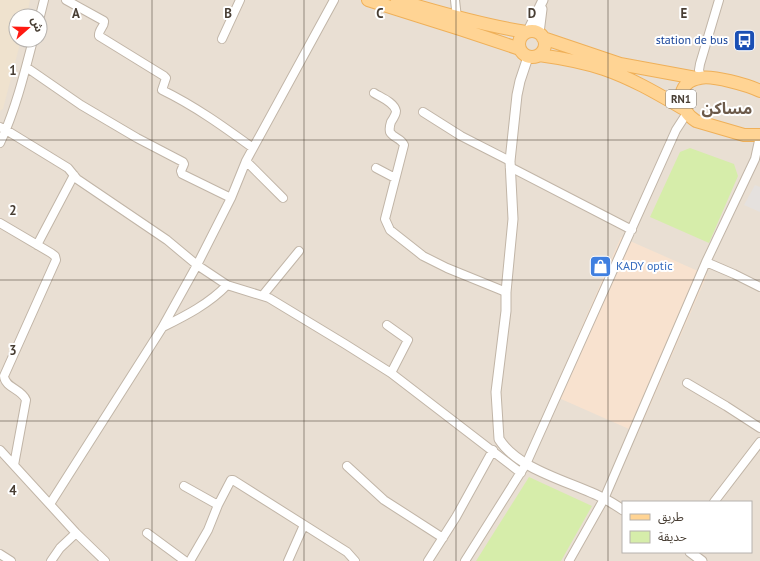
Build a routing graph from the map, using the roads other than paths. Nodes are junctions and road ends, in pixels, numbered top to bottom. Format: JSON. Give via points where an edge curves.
{"nodes":[{"id":1,"x":66,"y":0,"type":"edge"},
{"id":2,"x":240,"y":0,"type":"edge"},
{"id":3,"x":334,"y":0,"type":"edge"},
{"id":4,"x":368,"y":0,"type":"edge"},
{"id":5,"x":397,"y":0,"type":"edge"},
{"id":6,"x":455,"y":0,"type":"edge"},
{"id":7,"x":719,"y":0,"type":"edge"},
{"id":8,"x":543,"y":1,"type":"edge"},
{"id":9,"x":457,"y":18,"type":"junction"},
{"id":10,"x":534,"y":34,"type":"junction"},
{"id":11,"x":222,"y":39,"type":"dead end"},
{"id":12,"x":31,"y":48,"type":"edge"},
{"id":13,"x":529,"y":54,"type":"junction"},
{"id":14,"x":26,"y":67,"type":"junction"},
{"id":15,"x":698,"y":78,"type":"junction"},
{"id":16,"x":760,"y":91,"type":"edge"},
{"id":17,"x":374,"y":93,"type":"dead end"},
{"id":18,"x":686,"y":111,"type":"junction"},
{"id":19,"x":423,"y":112,"type":"dead end"},
{"id":20,"x":3,"y":129,"type":"edge"},
{"id":21,"x":760,"y":136,"type":"edge"},
{"id":22,"x":0,"y":143,"type":"edge"},
{"id":23,"x":253,"y":148,"type":"junction"},
{"id":24,"x":246,"y":160,"type":"junction"},
{"id":25,"x":510,"y":164,"type":"junction"},
{"id":26,"x":376,"y":168,"type":"dead end"},
{"id":27,"x":74,"y":176,"type":"junction"},
{"id":28,"x":395,"y":178,"type":"junction"},
{"id":29,"x":231,"y":198,"type":"junction"},
{"id":30,"x":283,"y":198,"type":"dead end"},
{"id":31,"x":0,"y":223,"type":"edge"},
{"id":32,"x":632,"y":230,"type":"junction"},
{"id":33,"x":37,"y":245,"type":"junction"},
{"id":34,"x":299,"y":251,"type":"dead end"},
{"id":35,"x":706,"y":262,"type":"junction"},
{"id":36,"x":197,"y":265,"type":"junction"},
{"id":37,"x":227,"y":285,"type":"junction"},
{"id":38,"x":760,"y":287,"type":"edge"},
{"id":39,"x":506,"y":292,"type":"junction"},
{"id":40,"x":263,"y":295,"type":"junction"},
{"id":41,"x":387,"y":325,"type":"dead end"},
{"id":42,"x":162,"y":328,"type":"junction"},
{"id":43,"x":391,"y":373,"type":"junction"},
{"id":44,"x":687,"y":383,"type":"dead end"},
{"id":45,"x":760,"y":428,"type":"edge"},
{"id":46,"x":760,"y":442,"type":"edge"},
{"id":47,"x":0,"y":450,"type":"edge"},
{"id":48,"x":493,"y":450,"type":"junction"},
{"id":49,"x":14,"y":466,"type":"junction"},
{"id":50,"x":347,"y":466,"type":"dead end"},
{"id":51,"x":523,"y":469,"type":"junction"},
{"id":52,"x":184,"y":486,"type":"dead end"},
{"id":53,"x":604,"y":499,"type":"junction"},
{"id":54,"x":715,"y":501,"type":"edge"},
{"id":55,"x":50,"y":504,"type":"junction"},
{"id":56,"x":218,"y":505,"type":"junction"},
{"id":57,"x":622,"y":509,"type":"edge"},
{"id":58,"x":304,"y":525,"type":"junction"},
{"id":59,"x":76,"y":533,"type":"junction"},
{"id":60,"x":147,"y":533,"type":"dead end"},
{"id":61,"x":443,"y":538,"type":"junction"},
{"id":62,"x":691,"y":553,"type":"edge"},
{"id":63,"x":0,"y":554,"type":"edge"},
{"id":64,"x":11,"y":561,"type":"edge"},
{"id":65,"x":51,"y":561,"type":"edge"},
{"id":66,"x":105,"y":561,"type":"edge"},
{"id":67,"x":185,"y":561,"type":"edge"},
{"id":68,"x":190,"y":561,"type":"edge"},
{"id":69,"x":288,"y":561,"type":"edge"},
{"id":70,"x":355,"y":561,"type":"edge"},
{"id":71,"x":428,"y":561,"type":"edge"},
{"id":72,"x":465,"y":561,"type":"edge"},
{"id":73,"x":569,"y":561,"type":"edge"},
{"id":74,"x":702,"y":561,"type":"edge"}],
"edges":[{"from":1,"to":23,"type":"street","via":[[104,21],[99,36],[164,76],[166,78],[162,90],[184,101]]},
{"from":2,"to":11,"type":"street"},
{"from":3,"to":23,"type":"street"},
{"from":4,"to":13,"type":"main road","number":"RN1"},
{"from":5,"to":9,"type":"main road","number":"RN1"},
{"from":6,"to":9,"type":"street"},
{"from":7,"to":15,"type":"street"},
{"from":8,"to":10,"type":"street"},
{"from":9,"to":10,"type":"main road","number":"RN1"},
{"from":10,"to":13,"type":"main road","via":[[545,46],[544,50]]},
{"from":10,"to":13,"type":"main road","via":[[520,37],[518,45]]},
{"from":10,"to":15,"type":"main road","number":"RN1","via":[[620,64]]},
{"from":12,"to":14,"type":"street"},
{"from":13,"to":18,"type":"main road","number":"RN1","via":[[571,60],[605,69],[637,83]]},
{"from":13,"to":25,"type":"street","via":[[517,95]]},
{"from":14,"to":20,"type":"street"},
{"from":14,"to":29,"type":"street","via":[[81,105],[183,162],[182,174]]},
{"from":15,"to":16,"type":"main road","number":"RN1","via":[[710,77]]},
{"from":15,"to":18,"type":"main road","number":"RN1","via":[[685,86],[682,92],[681,98]]},
{"from":17,"to":28,"type":"street","via":[[392,104],[396,112],[390,130],[404,146]]},
{"from":18,"to":21,"type":"main road","number":"RN1","via":[[696,120],[744,135]]},
{"from":18,"to":32,"type":"street"},
{"from":19,"to":25,"type":"street"},
{"from":20,"to":22,"type":"street"},
{"from":20,"to":27,"type":"street","via":[[68,168]]},
{"from":21,"to":35,"type":"street","via":[[755,159]]},
{"from":23,"to":24,"type":"street"},
{"from":24,"to":29,"type":"street"},
{"from":24,"to":30,"type":"street"},
{"from":25,"to":32,"type":"street"},
{"from":25,"to":39,"type":"street","via":[[513,220]]},
{"from":26,"to":28,"type":"street"},
{"from":27,"to":33,"type":"street"},
{"from":27,"to":36,"type":"street","via":[[167,240]]},
{"from":28,"to":39,"type":"street","via":[[385,219],[390,230],[423,256]]},
{"from":29,"to":36,"type":"street"},
{"from":31,"to":33,"type":"street"},
{"from":32,"to":51,"type":"street"},
{"from":33,"to":49,"type":"street","via":[[55,256],[56,260],[4,376],[6,382],[26,400]]},
{"from":34,"to":40,"type":"street"},
{"from":35,"to":38,"type":"street"},
{"from":35,"to":53,"type":"street"},
{"from":36,"to":37,"type":"street"},
{"from":36,"to":42,"type":"street"},
{"from":37,"to":40,"type":"street"},
{"from":37,"to":42,"type":"street","via":[[215,297]]},
{"from":39,"to":51,"type":"street","via":[[496,392],[499,439]]},
{"from":40,"to":43,"type":"street"},
{"from":41,"to":43,"type":"street","via":[[408,340]]},
{"from":42,"to":55,"type":"street"},
{"from":43,"to":48,"type":"street"},
{"from":44,"to":45,"type":"street"},
{"from":46,"to":54,"type":"street"},
{"from":47,"to":49,"type":"street"},
{"from":48,"to":51,"type":"street"},
{"from":48,"to":61,"type":"street"},
{"from":49,"to":55,"type":"street"},
{"from":50,"to":61,"type":"street","via":[[384,500]]},
{"from":51,"to":53,"type":"street"},
{"from":51,"to":72,"type":"street"},
{"from":52,"to":56,"type":"street"},
{"from":53,"to":57,"type":"street"},
{"from":53,"to":73,"type":"street"},
{"from":55,"to":59,"type":"street"},
{"from":56,"to":58,"type":"street","via":[[233,480]]},
{"from":56,"to":68,"type":"street","via":[[208,530]]},
{"from":58,"to":69,"type":"street"},
{"from":58,"to":70,"type":"street","via":[[347,552]]},
{"from":59,"to":65,"type":"street"},
{"from":59,"to":66,"type":"street"},
{"from":60,"to":67,"type":"street"},
{"from":61,"to":71,"type":"street"},
{"from":62,"to":74,"type":"street"},
{"from":63,"to":64,"type":"street"}]}
